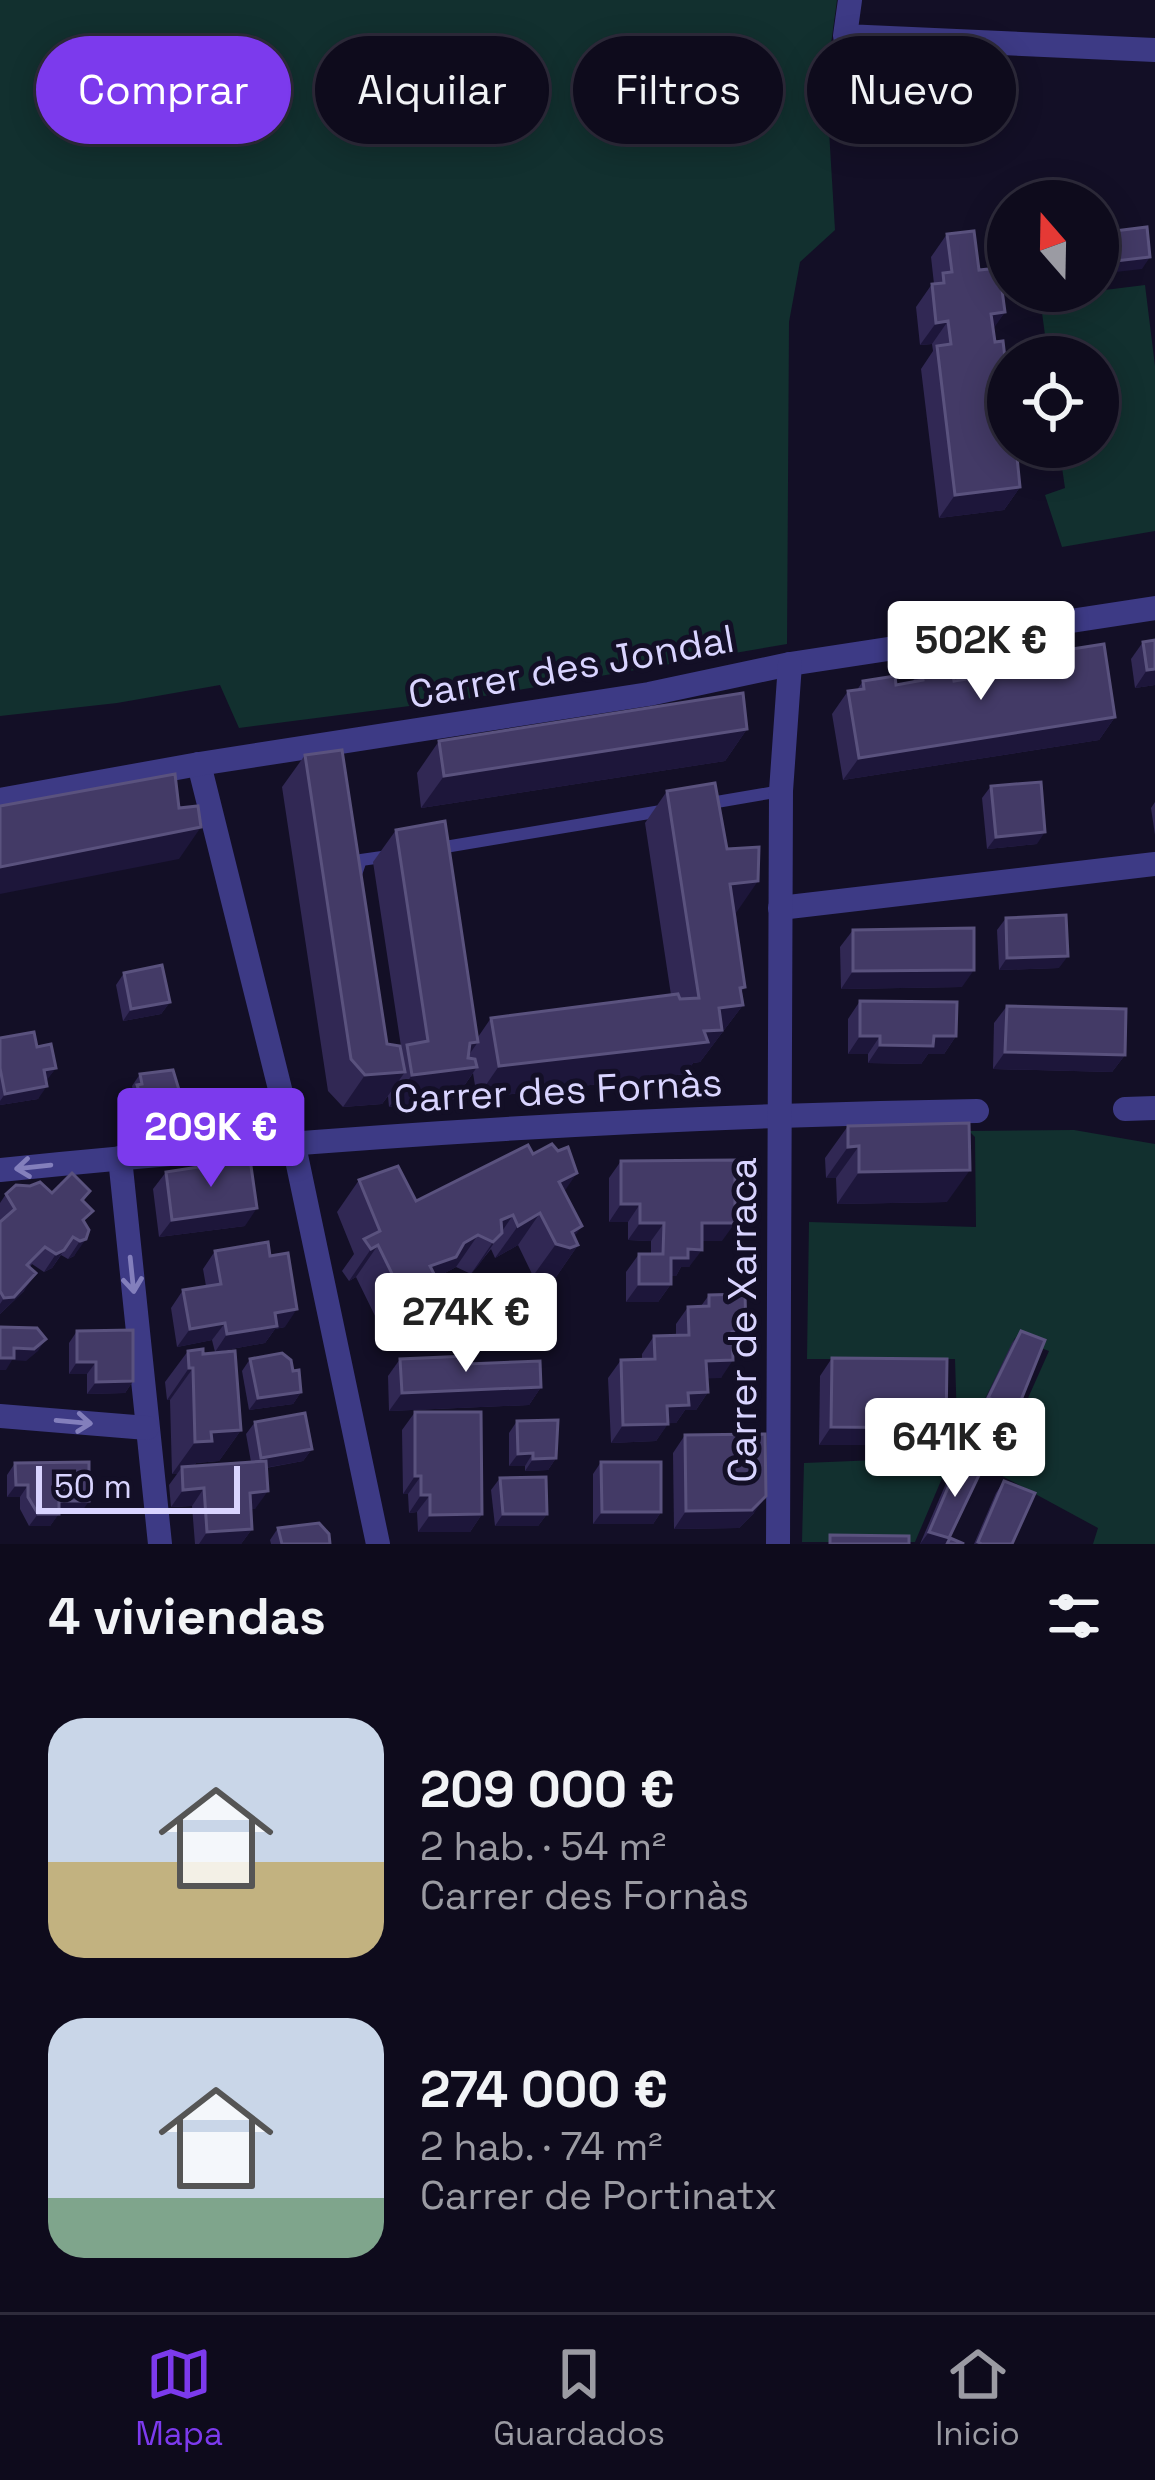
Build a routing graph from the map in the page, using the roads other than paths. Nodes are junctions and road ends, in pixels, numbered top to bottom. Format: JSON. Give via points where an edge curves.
{"nodes":[{"id":1,"x":850,"y":0,"type":"edge"},
{"id":2,"x":1155,"y":50,"type":"edge"},
{"id":3,"x":1155,"y":608,"type":"edge"},
{"id":4,"x":790,"y":664,"type":"junction"},
{"id":5,"x":199,"y":764,"type":"junction"},
{"id":6,"x":781,"y":791,"type":"junction"},
{"id":7,"x":0,"y":800,"type":"edge"},
{"id":8,"x":424,"y":850,"type":"edge"},
{"id":9,"x":403,"y":854,"type":"edge"},
{"id":10,"x":1155,"y":864,"type":"edge"},
{"id":11,"x":351,"y":889,"type":"edge"},
{"id":12,"x":779,"y":908,"type":"junction"},
{"id":13,"x":1155,"y":1108,"type":"edge"},
{"id":14,"x":1125,"y":1109,"type":"dead end"},
{"id":15,"x":977,"y":1111,"type":"dead end"},
{"id":16,"x":778,"y":1114,"type":"junction"},
{"id":17,"x":293,"y":1141,"type":"junction"},
{"id":18,"x":120,"y":1158,"type":"junction"},
{"id":19,"x":0,"y":1171,"type":"edge"},
{"id":20,"x":0,"y":1416,"type":"edge"},
{"id":21,"x":147,"y":1428,"type":"junction"},
{"id":22,"x":160,"y":1544,"type":"edge"},
{"id":23,"x":378,"y":1544,"type":"edge"},
{"id":24,"x":778,"y":1544,"type":"edge"}],
"edges":[{"from":1,"to":2,"type":"street","via":[[845,36]]},
{"from":3,"to":4,"type":"street","name":"Carrer des Jondal"},
{"from":4,"to":5,"type":"street","name":"Carrer des Jondal","via":[[649,694]]},
{"from":4,"to":6,"type":"street","name":"Carrer de Xarraca"},
{"from":5,"to":7,"type":"street","name":"Carrer des Jondal"},
{"from":5,"to":17,"type":"street"},
{"from":6,"to":8,"type":"lane"},
{"from":6,"to":12,"type":"street","name":"Carrer de Xarraca"},
{"from":9,"to":11,"type":"lane","via":[[361,860]]},
{"from":10,"to":12,"type":"street"},
{"from":12,"to":16,"type":"street","name":"Carrer de Xarraca"},
{"from":13,"to":14,"type":"street"},
{"from":15,"to":16,"type":"street","name":"Carrer des Fornàs"},
{"from":16,"to":17,"type":"street","name":"Carrer des Fornàs"},
{"from":16,"to":24,"type":"street","name":"Carrer de Xarraca"},
{"from":17,"to":18,"type":"street","name":"Carrer des Fornàs"},
{"from":17,"to":23,"type":"street"},
{"from":18,"to":19,"type":"street","name":"Carrer des Fornàs","one_way":true},
{"from":18,"to":21,"type":"street","one_way":true},
{"from":20,"to":21,"type":"street","one_way":true},
{"from":21,"to":22,"type":"street"}]}
